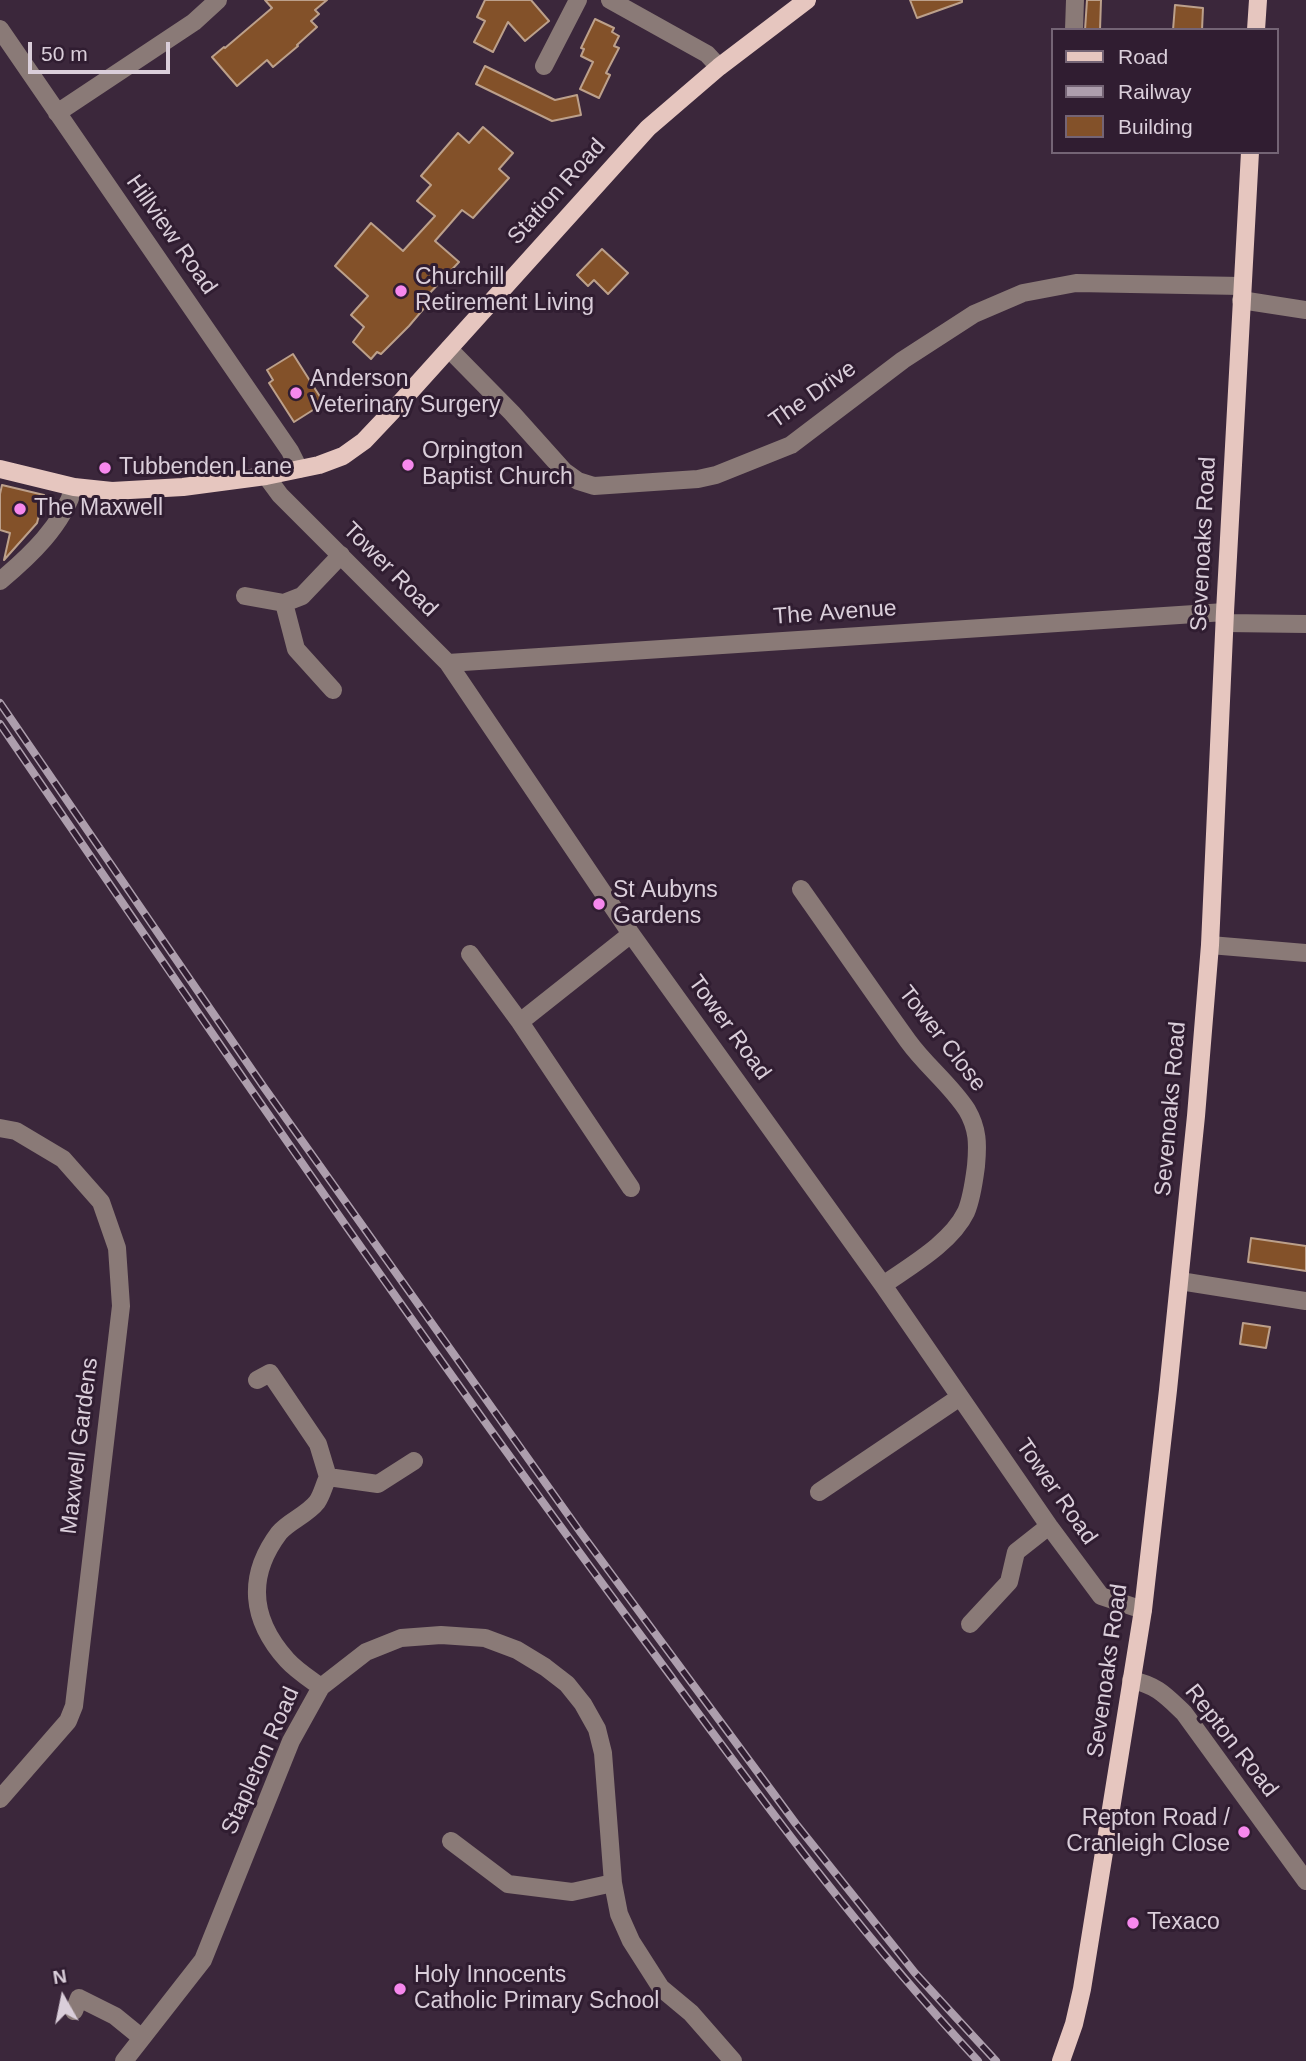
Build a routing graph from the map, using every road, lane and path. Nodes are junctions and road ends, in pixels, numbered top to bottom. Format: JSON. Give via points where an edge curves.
{"nodes":[{"id":1,"x":218,"y":0,"type":"edge"},
{"id":2,"x":578,"y":0,"type":"edge"},
{"id":3,"x":610,"y":0,"type":"edge"},
{"id":4,"x":807,"y":0,"type":"edge"},
{"id":5,"x":1075,"y":0,"type":"edge"},
{"id":6,"x":1258,"y":0,"type":"edge"},
{"id":7,"x":1074,"y":28,"type":"edge"},
{"id":8,"x":1256,"y":28,"type":"edge"},
{"id":9,"x":0,"y":29,"type":"edge"},
{"id":10,"x":544,"y":66,"type":"dead end"},
{"id":11,"x":719,"y":67,"type":"junction"},
{"id":12,"x":57,"y":113,"type":"junction"},
{"id":13,"x":1250,"y":154,"type":"edge"},
{"id":14,"x":1241,"y":293,"type":"junction"},
{"id":15,"x":1306,"y":310,"type":"edge"},
{"id":16,"x":449,"y":349,"type":"junction"},
{"id":17,"x":0,"y":469,"type":"edge"},
{"id":18,"x":299,"y":469,"type":"junction"},
{"id":19,"x":266,"y":476,"type":"junction"},
{"id":20,"x":74,"y":487,"type":"junction"},
{"id":21,"x":341,"y":555,"type":"junction"},
{"id":22,"x":0,"y":580,"type":"edge"},
{"id":23,"x":245,"y":596,"type":"dead end"},
{"id":24,"x":284,"y":603,"type":"junction"},
{"id":25,"x":1225,"y":617,"type":"junction"},
{"id":26,"x":1306,"y":624,"type":"edge"},
{"id":27,"x":448,"y":663,"type":"junction"},
{"id":28,"x":333,"y":690,"type":"dead end"},
{"id":29,"x":802,"y":889,"type":"dead end"},
{"id":30,"x":631,"y":934,"type":"junction"},
{"id":31,"x":1210,"y":945,"type":"junction"},
{"id":32,"x":1306,"y":953,"type":"edge"},
{"id":33,"x":470,"y":954,"type":"dead end"},
{"id":34,"x":520,"y":1022,"type":"junction"},
{"id":35,"x":0,"y":1128,"type":"edge"},
{"id":36,"x":631,"y":1188,"type":"dead end"},
{"id":37,"x":1180,"y":1281,"type":"junction"},
{"id":38,"x":883,"y":1285,"type":"junction"},
{"id":39,"x":1306,"y":1301,"type":"edge"},
{"id":40,"x":257,"y":1380,"type":"dead end"},
{"id":41,"x":960,"y":1397,"type":"junction"},
{"id":42,"x":414,"y":1461,"type":"dead end"},
{"id":43,"x":328,"y":1477,"type":"junction"},
{"id":44,"x":819,"y":1492,"type":"dead end"},
{"id":45,"x":1049,"y":1525,"type":"junction"},
{"id":46,"x":1143,"y":1609,"type":"junction"},
{"id":47,"x":970,"y":1624,"type":"dead end"},
{"id":48,"x":1131,"y":1680,"type":"junction"},
{"id":49,"x":321,"y":1687,"type":"junction"},
{"id":50,"x":0,"y":1799,"type":"edge"},
{"id":51,"x":451,"y":1841,"type":"dead end"},
{"id":52,"x":1306,"y":1881,"type":"edge"},
{"id":53,"x":613,"y":1883,"type":"junction"},
{"id":54,"x":74,"y":2011,"type":"dead end"},
{"id":55,"x":142,"y":2038,"type":"junction"},
{"id":56,"x":124,"y":2061,"type":"edge"},
{"id":57,"x":733,"y":2061,"type":"edge"},
{"id":58,"x":1061,"y":2061,"type":"edge"}],
"edges":[{"from":1,"to":12,"type":"street","via":[[194,22]]},
{"from":2,"to":10,"type":"street"},
{"from":3,"to":11,"type":"street","via":[[707,54]]},
{"from":4,"to":11,"type":"main road","name":"Station Road"},
{"from":5,"to":7,"type":"street"},
{"from":6,"to":8,"type":"main road"},
{"from":9,"to":12,"type":"street","name":"Hillview Road"},
{"from":11,"to":16,"type":"main road","name":"Station Road","via":[[632,144]]},
{"from":12,"to":18,"type":"street","name":"Hillview Road"},
{"from":13,"to":14,"type":"main road","name":"Sevenoaks Road"},
{"from":14,"to":15,"type":"street","name":"The Drive"},
{"from":14,"to":16,"type":"street","name":"The Drive","via":[[1076,283],[1023,293],[974,314],[903,360],[791,445],[698,479],[594,486],[578,481]]},
{"from":14,"to":25,"type":"main road","name":"Sevenoaks Road"},
{"from":16,"to":18,"type":"main road","name":"Station Road","via":[[364,441],[343,456]]},
{"from":17,"to":20,"type":"main road","name":"Station Road"},
{"from":18,"to":19,"type":"main road","name":"Station Road"},
{"from":19,"to":20,"type":"main road","name":"Station Road","via":[[130,491]]},
{"from":19,"to":21,"type":"street","name":"Tower Road"},
{"from":20,"to":22,"type":"street","via":[[64,513]]},
{"from":21,"to":24,"type":"street","via":[[302,596]]},
{"from":21,"to":27,"type":"street","name":"Tower Road"},
{"from":23,"to":24,"type":"street"},
{"from":24,"to":28,"type":"street","via":[[296,649]]},
{"from":25,"to":26,"type":"street","name":"The Avenue"},
{"from":25,"to":27,"type":"street","name":"The Avenue"},
{"from":25,"to":31,"type":"main road","name":"Sevenoaks Road"},
{"from":27,"to":30,"type":"street","name":"Tower Road"},
{"from":29,"to":38,"type":"street","name":"Tower Close","via":[[910,1044],[958,1098],[978,1136],[973,1188],[965,1214],[944,1240]]},
{"from":30,"to":34,"type":"street"},
{"from":30,"to":38,"type":"street","name":"Tower Road"},
{"from":31,"to":32,"type":"street"},
{"from":31,"to":37,"type":"main road","name":"Sevenoaks Road"},
{"from":33,"to":34,"type":"street"},
{"from":34,"to":36,"type":"street"},
{"from":35,"to":50,"type":"street","name":"Maxwell Gardens","via":[[16,1131],[63,1159],[101,1202],[117,1248],[121,1306],[74,1706],[68,1721]]},
{"from":37,"to":39,"type":"street"},
{"from":37,"to":46,"type":"main road","name":"Sevenoaks Road"},
{"from":38,"to":41,"type":"street","name":"Tower Road"},
{"from":40,"to":43,"type":"street","via":[[270,1373],[318,1444]]},
{"from":41,"to":44,"type":"street"},
{"from":41,"to":45,"type":"street","name":"Tower Road"},
{"from":42,"to":43,"type":"street","via":[[378,1485]]},
{"from":43,"to":49,"type":"street","via":[[316,1503],[281,1531],[263,1557],[257,1583],[257,1607],[265,1632],[288,1662]]},
{"from":45,"to":46,"type":"street","name":"Tower Road","via":[[1101,1596]]},
{"from":45,"to":47,"type":"street","via":[[1016,1552],[1009,1582]]},
{"from":46,"to":48,"type":"main road","name":"Sevenoaks Road"},
{"from":48,"to":52,"type":"street","name":"Repton Road","via":[[1161,1691],[1184,1713]]},
{"from":48,"to":58,"type":"main road","name":"Sevenoaks Road","via":[[1084,1978]]},
{"from":49,"to":53,"type":"street","name":"Stapleton Road","via":[[366,1652],[401,1638],[441,1634],[485,1638],[545,1667],[567,1684],[597,1729]]},
{"from":49,"to":55,"type":"street","name":"Stapleton Road","via":[[291,1741],[203,1960]]},
{"from":51,"to":53,"type":"street","via":[[508,1884],[572,1892]]},
{"from":53,"to":57,"type":"street","name":"Stapleton Road","via":[[618,1914],[661,1988],[691,2012]]},
{"from":54,"to":55,"type":"street","via":[[79,1998],[115,2016]]},
{"from":55,"to":56,"type":"street","name":"Stapleton Road"}]}
